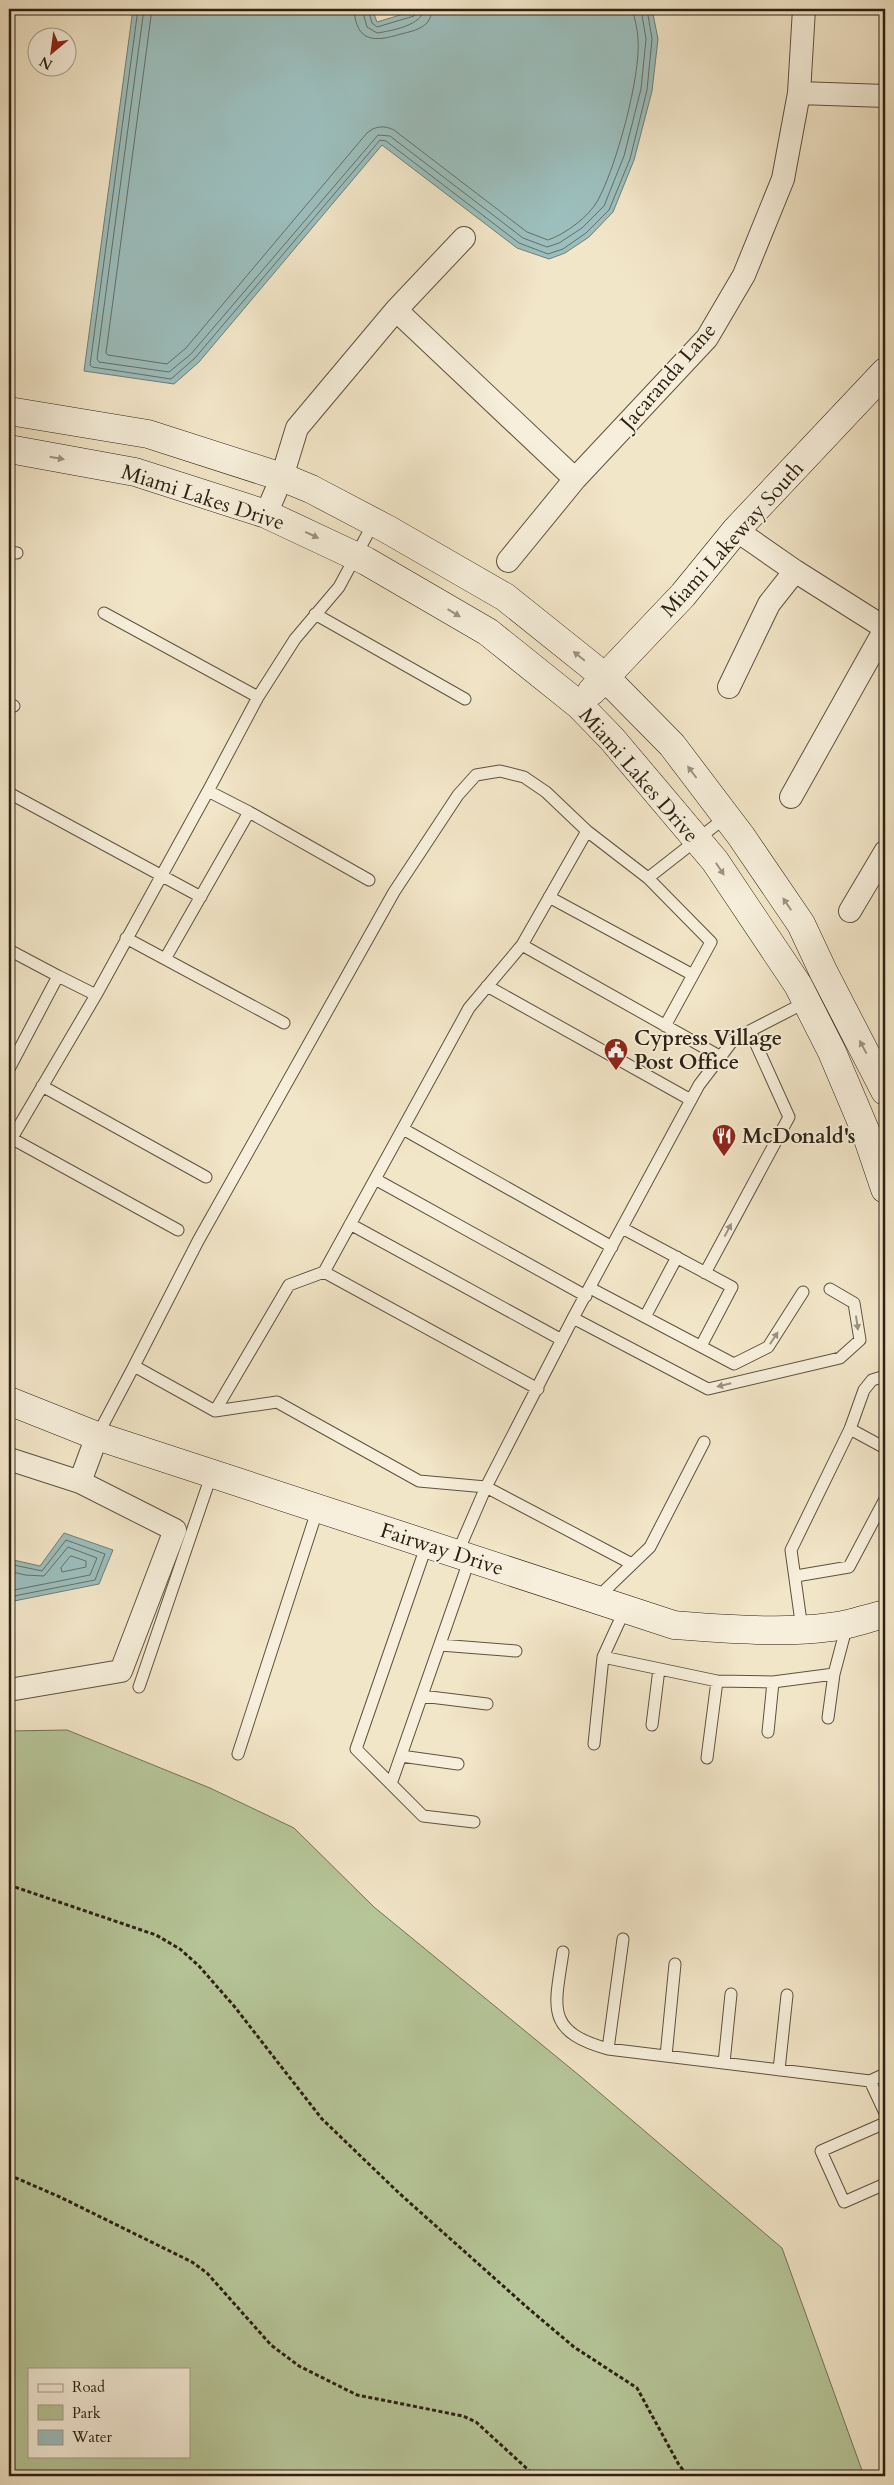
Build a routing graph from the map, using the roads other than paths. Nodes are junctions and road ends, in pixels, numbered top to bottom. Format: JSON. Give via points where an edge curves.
{"nodes":[{"id":1,"x":804,"y":9,"type":"edge"},
{"id":2,"x":799,"y":93,"type":"junction"},
{"id":3,"x":885,"y":96,"type":"edge"},
{"id":4,"x":464,"y":238,"type":"dead end"},
{"id":5,"x":396,"y":310,"type":"junction"},
{"id":6,"x":885,"y":372,"type":"edge"},
{"id":7,"x":9,"y":411,"type":"edge"},
{"id":8,"x":9,"y":449,"type":"edge"},
{"id":9,"x":282,"y":476,"type":"junction"},
{"id":10,"x":575,"y":479,"type":"junction"},
{"id":11,"x":266,"y":514,"type":"junction"},
{"id":12,"x":374,"y":522,"type":"junction"},
{"id":13,"x":736,"y":530,"type":"junction"},
{"id":14,"x":357,"y":556,"type":"junction"},
{"id":15,"x":508,"y":560,"type":"dead end"},
{"id":16,"x":794,"y":572,"type":"junction"},
{"id":17,"x":104,"y":613,"type":"dead end"},
{"id":18,"x":315,"y":614,"type":"junction"},
{"id":19,"x":885,"y":629,"type":"edge"},
{"id":20,"x":605,"y":677,"type":"junction"},
{"id":21,"x":729,"y":687,"type":"dead end"},
{"id":22,"x":258,"y":697,"type":"junction"},
{"id":23,"x":465,"y":699,"type":"dead end"},
{"id":24,"x":579,"y":705,"type":"junction"},
{"id":25,"x":208,"y":790,"type":"junction"},
{"id":26,"x":9,"y":793,"type":"edge"},
{"id":27,"x":791,"y":797,"type":"dead end"},
{"id":28,"x":249,"y":812,"type":"junction"},
{"id":29,"x":726,"y":817,"type":"junction"},
{"id":30,"x":587,"y":831,"type":"junction"},
{"id":31,"x":696,"y":839,"type":"junction"},
{"id":32,"x":885,"y":852,"type":"edge"},
{"id":33,"x":160,"y":875,"type":"junction"},
{"id":34,"x":648,"y":878,"type":"junction"},
{"id":35,"x":369,"y":880,"type":"dead end"},
{"id":36,"x":201,"y":897,"type":"junction"},
{"id":37,"x":549,"y":897,"type":"junction"},
{"id":38,"x":850,"y":911,"type":"dead end"},
{"id":39,"x":126,"y":938,"type":"junction"},
{"id":40,"x":522,"y":945,"type":"junction"},
{"id":41,"x":9,"y":950,"type":"edge"},
{"id":42,"x":165,"y":959,"type":"junction"},
{"id":43,"x":693,"y":975,"type":"junction"},
{"id":44,"x":58,"y":976,"type":"junction"},
{"id":45,"x":487,"y":986,"type":"junction"},
{"id":46,"x":96,"y":995,"type":"junction"},
{"id":47,"x":819,"y":996,"type":"junction"},
{"id":48,"x":284,"y":1023,"type":"dead end"},
{"id":49,"x":665,"y":1026,"type":"junction"},
{"id":50,"x":750,"y":1031,"type":"junction"},
{"id":51,"x":721,"y":1057,"type":"junction"},
{"id":52,"x":9,"y":1069,"type":"edge"},
{"id":53,"x":42,"y":1086,"type":"junction"},
{"id":54,"x":885,"y":1091,"type":"edge"},
{"id":55,"x":691,"y":1100,"type":"junction"},
{"id":56,"x":402,"y":1129,"type":"junction"},
{"id":57,"x":9,"y":1139,"type":"edge"},
{"id":58,"x":206,"y":1177,"type":"dead end"},
{"id":59,"x":375,"y":1179,"type":"junction"},
{"id":60,"x":885,"y":1189,"type":"edge"},
{"id":61,"x":350,"y":1224,"type":"junction"},
{"id":62,"x":622,"y":1228,"type":"junction"},
{"id":63,"x":178,"y":1230,"type":"dead end"},
{"id":64,"x":612,"y":1247,"type":"junction"},
{"id":65,"x":677,"y":1257,"type":"junction"},
{"id":66,"x":324,"y":1272,"type":"junction"},
{"id":67,"x":705,"y":1273,"type":"junction"},
{"id":68,"x":830,"y":1289,"type":"dead end"},
{"id":69,"x":588,"y":1292,"type":"junction"},
{"id":70,"x":803,"y":1292,"type":"dead end"},
{"id":71,"x":645,"y":1316,"type":"junction"},
{"id":72,"x":573,"y":1318,"type":"junction"},
{"id":73,"x":562,"y":1340,"type":"junction"},
{"id":74,"x":700,"y":1346,"type":"junction"},
{"id":75,"x":134,"y":1366,"type":"junction"},
{"id":76,"x":885,"y":1376,"type":"edge"},
{"id":77,"x":538,"y":1389,"type":"junction"},
{"id":78,"x":9,"y":1401,"type":"edge"},
{"id":79,"x":215,"y":1411,"type":"junction"},
{"id":80,"x":850,"y":1429,"type":"junction"},
{"id":81,"x":97,"y":1436,"type":"junction"},
{"id":82,"x":704,"y":1442,"type":"dead end"},
{"id":83,"x":885,"y":1448,"type":"edge"},
{"id":84,"x":9,"y":1459,"type":"edge"},
{"id":85,"x":212,"y":1473,"type":"junction"},
{"id":86,"x":80,"y":1482,"type":"junction"},
{"id":87,"x":486,"y":1487,"type":"junction"},
{"id":88,"x":885,"y":1499,"type":"edge"},
{"id":89,"x":318,"y":1508,"type":"junction"},
{"id":90,"x":427,"y":1544,"type":"junction"},
{"id":91,"x":464,"y":1556,"type":"junction"},
{"id":92,"x":632,"y":1564,"type":"junction"},
{"id":93,"x":796,"y":1576,"type":"junction"},
{"id":94,"x":596,"y":1599,"type":"junction"},
{"id":95,"x":624,"y":1609,"type":"junction"},
{"id":96,"x":885,"y":1614,"type":"edge"},
{"id":97,"x":846,"y":1624,"type":"junction"},
{"id":98,"x":802,"y":1629,"type":"junction"},
{"id":99,"x":440,"y":1645,"type":"junction"},
{"id":100,"x":516,"y":1651,"type":"dead end"},
{"id":101,"x":603,"y":1657,"type":"junction"},
{"id":102,"x":659,"y":1669,"type":"junction"},
{"id":103,"x":834,"y":1674,"type":"junction"},
{"id":104,"x":717,"y":1681,"type":"junction"},
{"id":105,"x":774,"y":1682,"type":"junction"},
{"id":106,"x":139,"y":1687,"type":"dead end"},
{"id":107,"x":9,"y":1690,"type":"edge"},
{"id":108,"x":422,"y":1696,"type":"junction"},
{"id":109,"x":487,"y":1704,"type":"dead end"},
{"id":110,"x":828,"y":1718,"type":"dead end"},
{"id":111,"x":652,"y":1726,"type":"dead end"},
{"id":112,"x":768,"y":1732,"type":"dead end"},
{"id":113,"x":594,"y":1744,"type":"dead end"},
{"id":114,"x":238,"y":1754,"type":"dead end"},
{"id":115,"x":401,"y":1756,"type":"junction"},
{"id":116,"x":707,"y":1758,"type":"dead end"},
{"id":117,"x":458,"y":1764,"type":"dead end"},
{"id":118,"x":391,"y":1784,"type":"junction"},
{"id":119,"x":474,"y":1822,"type":"dead end"},
{"id":120,"x":622,"y":1939,"type":"dead end"},
{"id":121,"x":563,"y":1952,"type":"dead end"},
{"id":122,"x":675,"y":1964,"type":"dead end"},
{"id":123,"x":731,"y":1994,"type":"dead end"},
{"id":124,"x":787,"y":1995,"type":"dead end"},
{"id":125,"x":608,"y":2050,"type":"junction"},
{"id":126,"x":666,"y":2056,"type":"junction"},
{"id":127,"x":724,"y":2063,"type":"junction"},
{"id":128,"x":779,"y":2070,"type":"junction"},
{"id":129,"x":885,"y":2074,"type":"edge"},
{"id":130,"x":870,"y":2081,"type":"junction"},
{"id":131,"x":885,"y":2113,"type":"edge"},
{"id":132,"x":885,"y":2123,"type":"edge"},
{"id":133,"x":885,"y":2184,"type":"edge"}],
"edges":[{"from":1,"to":2,"type":"street","name":"Jacaranda Lane"},
{"from":2,"to":3,"type":"street"},
{"from":2,"to":10,"type":"street","name":"Jacaranda Lane","via":[[783,179],[744,276],[707,338]]},
{"from":4,"to":5,"type":"street"},
{"from":5,"to":9,"type":"street","via":[[297,428]]},
{"from":5,"to":10,"type":"street"},
{"from":6,"to":13,"type":"main road","name":"Miami Lakeway South"},
{"from":7,"to":9,"type":"main road","name":"Miami Lakes Drive","via":[[148,434]]},
{"from":8,"to":11,"type":"main road","name":"Miami Lakes Drive","one_way":true,"via":[[135,472]]},
{"from":9,"to":11,"type":"street"},
{"from":9,"to":12,"type":"main road","name":"Miami Lakes Drive"},
{"from":10,"to":15,"type":"street","name":"Jacaranda Lane"},
{"from":11,"to":14,"type":"main road","name":"Miami Lakes Drive","one_way":true},
{"from":12,"to":14,"type":"lane"},
{"from":20,"to":12,"type":"main road","name":"Miami Lakes Drive","one_way":true,"via":[[505,597]]},
{"from":13,"to":16,"type":"street"},
{"from":13,"to":20,"type":"main road","name":"Miami Lakeway South","via":[[683,595]]},
{"from":14,"to":18,"type":"lane","via":[[339,587]]},
{"from":14,"to":24,"type":"main road","name":"Miami Lakes Drive","one_way":true,"via":[[488,632]]},
{"from":16,"to":19,"type":"street"},
{"from":16,"to":21,"type":"street","via":[[769,604]]},
{"from":17,"to":22,"type":"lane"},
{"from":18,"to":22,"type":"lane"},
{"from":18,"to":23,"type":"lane"},
{"from":19,"to":27,"type":"street"},
{"from":20,"to":24,"type":"main road","name":"Miami Lakeway South"},
{"from":29,"to":20,"type":"main road","name":"Miami Lakes Drive","one_way":true,"via":[[672,745]]},
{"from":22,"to":25,"type":"lane"},
{"from":24,"to":31,"type":"main road","name":"Miami Lakes Drive"},
{"from":25,"to":28,"type":"lane"},
{"from":25,"to":33,"type":"lane"},
{"from":26,"to":33,"type":"lane"},
{"from":28,"to":35,"type":"lane"},
{"from":28,"to":36,"type":"lane"},
{"from":29,"to":31,"type":"lane"},
{"from":47,"to":29,"type":"main road","name":"Miami Lakes Drive","one_way":true,"via":[[801,924]]},
{"from":30,"to":34,"type":"lane"},
{"from":30,"to":37,"type":"lane"},
{"from":30,"to":75,"type":"lane","via":[[546,792],[524,777],[500,771],[476,776],[458,795],[394,892],[198,1241]]},
{"from":31,"to":34,"type":"lane"},
{"from":31,"to":47,"type":"main road","name":"Miami Lakes Drive","one_way":true,"via":[[715,861],[798,986]]},
{"from":32,"to":38,"type":"street"},
{"from":33,"to":36,"type":"lane"},
{"from":33,"to":39,"type":"lane"},
{"from":34,"to":43,"type":"lane","via":[[711,942]]},
{"from":36,"to":42,"type":"lane"},
{"from":37,"to":40,"type":"lane"},
{"from":37,"to":43,"type":"lane"},
{"from":39,"to":42,"type":"lane"},
{"from":39,"to":46,"type":"lane"},
{"from":40,"to":45,"type":"lane"},
{"from":40,"to":49,"type":"lane"},
{"from":41,"to":44,"type":"lane"},
{"from":42,"to":48,"type":"lane"},
{"from":43,"to":49,"type":"lane"},
{"from":44,"to":46,"type":"lane"},
{"from":44,"to":52,"type":"lane"},
{"from":45,"to":55,"type":"lane"},
{"from":45,"to":56,"type":"lane","via":[[469,1008]]},
{"from":46,"to":53,"type":"lane"},
{"from":47,"to":50,"type":"lane"},
{"from":54,"to":47,"type":"main road","name":"Miami Lakes Drive","one_way":true},
{"from":47,"to":60,"type":"main road","name":"Miami Lakes Drive","via":[[836,1060]]},
{"from":49,"to":51,"type":"lane"},
{"from":50,"to":51,"type":"lane","via":[[734,1040]]},
{"from":67,"to":50,"type":"lane","one_way":true,"via":[[789,1117]]},
{"from":51,"to":55,"type":"lane"},
{"from":53,"to":57,"type":"lane"},
{"from":53,"to":58,"type":"lane"},
{"from":55,"to":62,"type":"lane"},
{"from":56,"to":59,"type":"lane"},
{"from":56,"to":64,"type":"lane"},
{"from":57,"to":63,"type":"lane"},
{"from":59,"to":61,"type":"lane"},
{"from":59,"to":69,"type":"lane"},
{"from":61,"to":66,"type":"lane"},
{"from":61,"to":73,"type":"lane"},
{"from":62,"to":64,"type":"lane"},
{"from":62,"to":65,"type":"lane"},
{"from":64,"to":69,"type":"lane"},
{"from":65,"to":67,"type":"lane"},
{"from":65,"to":71,"type":"lane"},
{"from":66,"to":77,"type":"lane"},
{"from":66,"to":79,"type":"lane","via":[[288,1285]]},
{"from":67,"to":74,"type":"lane","via":[[732,1287]]},
{"from":68,"to":72,"type":"lane","one_way":true,"via":[[854,1303],[860,1340],[840,1358],[708,1389]]},
{"from":69,"to":71,"type":"lane"},
{"from":69,"to":72,"type":"lane"},
{"from":74,"to":70,"type":"lane","one_way":true,"via":[[734,1364],[768,1346]]},
{"from":71,"to":74,"type":"lane"},
{"from":72,"to":73,"type":"lane"},
{"from":73,"to":77,"type":"lane"},
{"from":75,"to":79,"type":"lane"},
{"from":75,"to":81,"type":"lane"},
{"from":76,"to":80,"type":"lane","via":[[872,1380],[864,1390]]},
{"from":77,"to":87,"type":"lane"},
{"from":78,"to":81,"type":"main road","name":"Fairway Drive"},
{"from":79,"to":87,"type":"lane","via":[[277,1402],[419,1481]]},
{"from":80,"to":83,"type":"lane"},
{"from":80,"to":93,"type":"lane","via":[[791,1550]]},
{"from":81,"to":85,"type":"main road","name":"Fairway Drive"},
{"from":81,"to":86,"type":"street"},
{"from":82,"to":92,"type":"lane","via":[[650,1547]]},
{"from":84,"to":86,"type":"street"},
{"from":85,"to":89,"type":"main road","name":"Fairway Drive"},
{"from":85,"to":106,"type":"lane"},
{"from":86,"to":107,"type":"street","via":[[174,1530],[120,1671]]},
{"from":87,"to":91,"type":"lane"},
{"from":87,"to":92,"type":"lane"},
{"from":88,"to":93,"type":"lane","via":[[849,1567]]},
{"from":89,"to":90,"type":"main road","name":"Fairway Drive"},
{"from":89,"to":114,"type":"lane"},
{"from":90,"to":91,"type":"main road","name":"Fairway Drive"},
{"from":90,"to":118,"type":"lane","via":[[356,1749]]},
{"from":91,"to":94,"type":"main road","name":"Fairway Drive"},
{"from":91,"to":99,"type":"lane"},
{"from":92,"to":94,"type":"lane"},
{"from":93,"to":98,"type":"lane"},
{"from":94,"to":95,"type":"main road","name":"Fairway Drive"},
{"from":95,"to":98,"type":"main road","name":"Fairway Drive","via":[[674,1625]]},
{"from":95,"to":101,"type":"lane"},
{"from":96,"to":97,"type":"main road","name":"Fairway Drive"},
{"from":97,"to":98,"type":"main road","name":"Fairway Drive"},
{"from":97,"to":103,"type":"lane"},
{"from":99,"to":100,"type":"lane"},
{"from":99,"to":108,"type":"lane"},
{"from":101,"to":102,"type":"lane"},
{"from":101,"to":113,"type":"lane"},
{"from":102,"to":104,"type":"lane"},
{"from":102,"to":111,"type":"lane"},
{"from":103,"to":105,"type":"lane"},
{"from":103,"to":110,"type":"lane"},
{"from":104,"to":105,"type":"lane"},
{"from":104,"to":116,"type":"lane"},
{"from":105,"to":112,"type":"lane"},
{"from":108,"to":109,"type":"lane"},
{"from":108,"to":115,"type":"lane"},
{"from":115,"to":117,"type":"lane"},
{"from":115,"to":118,"type":"lane"},
{"from":118,"to":119,"type":"lane","via":[[423,1816]]},
{"from":120,"to":125,"type":"lane"},
{"from":121,"to":125,"type":"lane","via":[[555,2005],[564,2027],[587,2044]]},
{"from":122,"to":126,"type":"lane"},
{"from":123,"to":127,"type":"lane"},
{"from":124,"to":128,"type":"lane"},
{"from":125,"to":126,"type":"lane"},
{"from":126,"to":127,"type":"lane"},
{"from":127,"to":128,"type":"lane"},
{"from":128,"to":130,"type":"lane"},
{"from":129,"to":130,"type":"lane"},
{"from":130,"to":131,"type":"lane"},
{"from":132,"to":133,"type":"lane","via":[[821,2151],[844,2202]]}]}
